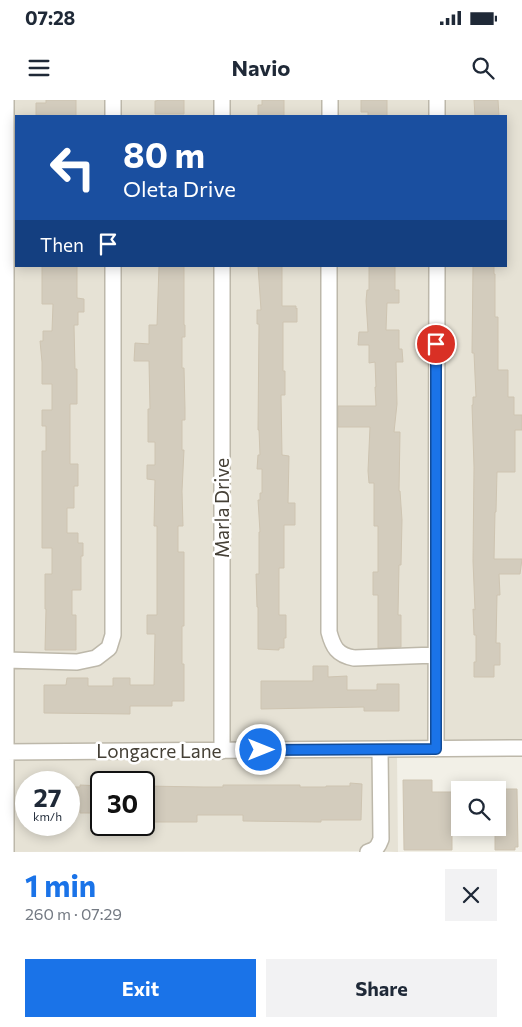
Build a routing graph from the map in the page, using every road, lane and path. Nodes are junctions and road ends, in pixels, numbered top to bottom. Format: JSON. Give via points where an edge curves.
{"nodes":[{"id":1,"x":6,"y":100,"type":"edge"},
{"id":2,"x":113,"y":100,"type":"edge"},
{"id":3,"x":222,"y":100,"type":"edge"},
{"id":4,"x":330,"y":100,"type":"edge"},
{"id":5,"x":437,"y":100,"type":"edge"},
{"id":6,"x":113,"y":115,"type":"edge"},
{"id":7,"x":222,"y":115,"type":"edge"},
{"id":8,"x":330,"y":115,"type":"edge"},
{"id":9,"x":437,"y":115,"type":"edge"},
{"id":10,"x":3,"y":207,"type":"edge"},
{"id":11,"x":113,"y":267,"type":"edge"},
{"id":12,"x":222,"y":267,"type":"edge"},
{"id":13,"x":330,"y":267,"type":"edge"},
{"id":14,"x":436,"y":267,"type":"edge"},
{"id":15,"x":436,"y":655,"type":"junction"},
{"id":16,"x":6,"y":660,"type":"junction"},
{"id":17,"x":522,"y":748,"type":"edge"},
{"id":18,"x":436,"y":749,"type":"junction"},
{"id":19,"x":380,"y":750,"type":"junction"},
{"id":20,"x":222,"y":751,"type":"junction"},
{"id":21,"x":6,"y":752,"type":"junction"},
{"id":22,"x":6,"y":852,"type":"edge"},
{"id":23,"x":368,"y":852,"type":"edge"}],
"edges":[{"from":1,"to":10,"type":"street"},
{"from":2,"to":6,"type":"street"},
{"from":3,"to":7,"type":"street"},
{"from":4,"to":8,"type":"street"},
{"from":5,"to":9,"type":"street"},
{"from":10,"to":16,"type":"street"},
{"from":11,"to":16,"type":"street","via":[[113,635],[109,648],[96,658],[78,662]]},
{"from":12,"to":20,"type":"street","name":"Marla Drive"},
{"from":13,"to":15,"type":"street","via":[[329,632],[332,643],[337,651],[354,658]]},
{"from":14,"to":15,"type":"street"},
{"from":15,"to":18,"type":"street"},
{"from":16,"to":21,"type":"street"},
{"from":17,"to":18,"type":"street","name":"Longacre Lane"},
{"from":18,"to":19,"type":"street","name":"Longacre Lane"},
{"from":19,"to":20,"type":"street","name":"Longacre Lane"},
{"from":19,"to":23,"type":"street","via":[[381,839],[379,846]]},
{"from":20,"to":21,"type":"street","name":"Longacre Lane"},
{"from":21,"to":22,"type":"street"}]}
